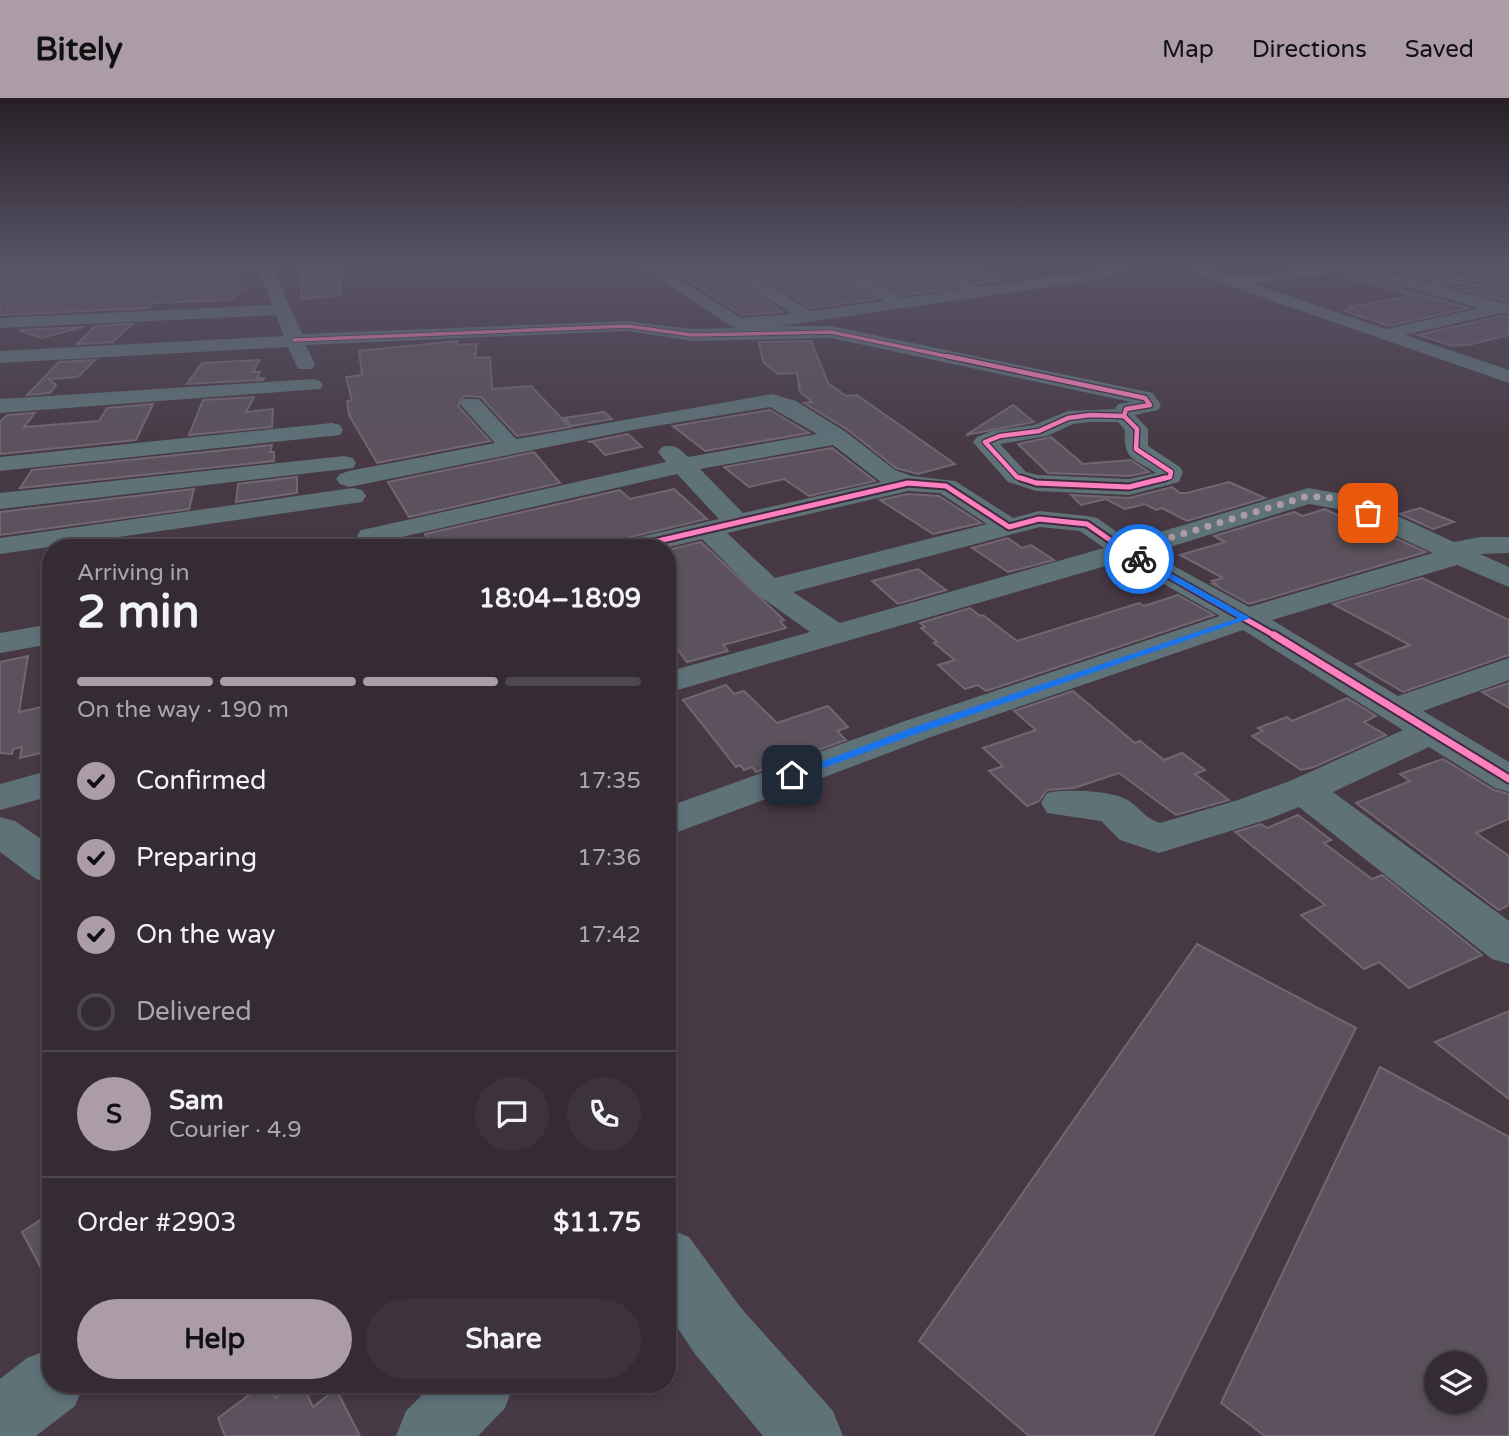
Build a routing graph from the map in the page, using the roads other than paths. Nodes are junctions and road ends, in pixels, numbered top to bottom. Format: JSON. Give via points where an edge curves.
{"nodes":[{"id":1,"x":289,"y":325,"type":"edge"},
{"id":2,"x":1362,"y":325,"type":"edge"},
{"id":3,"x":1428,"y":325,"type":"edge"},
{"id":4,"x":1387,"y":334,"type":"junction"},
{"id":5,"x":295,"y":340,"type":"junction"},
{"id":6,"x":1509,"y":356,"type":"edge"},
{"id":7,"x":0,"y":357,"type":"edge"},
{"id":8,"x":1474,"y":365,"type":"junction"},
{"id":9,"x":1509,"y":377,"type":"edge"},
{"id":10,"x":313,"y":385,"type":"junction"},
{"id":11,"x":471,"y":404,"type":"dead end"},
{"id":12,"x":0,"y":405,"type":"edge"},
{"id":13,"x":1124,"y":416,"type":"junction"},
{"id":14,"x":638,"y":422,"type":"junction"},
{"id":15,"x":332,"y":430,"type":"junction"},
{"id":16,"x":838,"y":437,"type":"junction"},
{"id":17,"x":512,"y":448,"type":"junction"},
{"id":18,"x":0,"y":464,"type":"edge"},
{"id":19,"x":684,"y":465,"type":"junction"},
{"id":20,"x":349,"y":479,"type":"junction"},
{"id":21,"x":908,"y":483,"type":"junction"},
{"id":22,"x":0,"y":501,"type":"edge"},
{"id":23,"x":736,"y":521,"type":"junction"},
{"id":24,"x":1009,"y":527,"type":"junction"},
{"id":25,"x":706,"y":528,"type":"junction"},
{"id":26,"x":123,"y":537,"type":"edge"},
{"id":27,"x":96,"y":539,"type":"edge"},
{"id":28,"x":371,"y":539,"type":"edge"},
{"id":29,"x":384,"y":539,"type":"edge"},
{"id":30,"x":663,"y":539,"type":"edge"},
{"id":31,"x":42,"y":543,"type":"edge"},
{"id":32,"x":1509,"y":545,"type":"edge"},
{"id":33,"x":0,"y":546,"type":"edge"},
{"id":34,"x":1126,"y":551,"type":"junction"},
{"id":35,"x":1458,"y":555,"type":"junction"},
{"id":36,"x":1509,"y":578,"type":"edge"},
{"id":37,"x":769,"y":589,"type":"junction"},
{"id":38,"x":1246,"y":618,"type":"junction"},
{"id":39,"x":836,"y":635,"type":"junction"},
{"id":40,"x":42,"y":636,"type":"edge"},
{"id":41,"x":0,"y":643,"type":"edge"},
{"id":42,"x":1509,"y":668,"type":"edge"},
{"id":43,"x":676,"y":677,"type":"edge"},
{"id":44,"x":1397,"y":709,"type":"junction"},
{"id":45,"x":1432,"y":731,"type":"junction"},
{"id":46,"x":1509,"y":779,"type":"edge"},
{"id":47,"x":42,"y":785,"type":"edge"},
{"id":48,"x":1304,"y":790,"type":"junction"},
{"id":49,"x":0,"y":797,"type":"edge"},
{"id":50,"x":1061,"y":803,"type":"dead end"},
{"id":51,"x":676,"y":819,"type":"edge"},
{"id":52,"x":0,"y":831,"type":"edge"},
{"id":53,"x":42,"y":861,"type":"edge"},
{"id":54,"x":1509,"y":946,"type":"edge"},
{"id":55,"x":676,"y":1272,"type":"edge"},
{"id":56,"x":42,"y":1389,"type":"edge"},
{"id":57,"x":472,"y":1393,"type":"edge"},
{"id":58,"x":0,"y":1421,"type":"edge"},
{"id":59,"x":431,"y":1436,"type":"edge"},
{"id":60,"x":808,"y":1436,"type":"edge"}],
"edges":[{"from":1,"to":5,"type":"street"},
{"from":2,"to":4,"type":"street"},
{"from":3,"to":4,"type":"street"},
{"from":4,"to":8,"type":"street"},
{"from":5,"to":7,"type":"street"},
{"from":5,"to":10,"type":"street"},
{"from":5,"to":13,"type":"street","via":[[627,326],[692,335],[831,332],[1150,402],[1147,407],[1126,409]]},
{"from":6,"to":8,"type":"street"},
{"from":8,"to":9,"type":"street"},
{"from":10,"to":12,"type":"street"},
{"from":10,"to":15,"type":"street"},
{"from":11,"to":17,"type":"street"},
{"from":13,"to":13,"type":"street","via":[[1068,418],[1039,431],[985,442],[1017,477],[1036,483],[1129,487],[1170,477],[1163,464],[1136,449],[1138,429]]},
{"from":14,"to":16,"type":"street","via":[[772,400]]},
{"from":14,"to":17,"type":"street"},
{"from":14,"to":19,"type":"street"},
{"from":15,"to":18,"type":"street"},
{"from":15,"to":20,"type":"street"},
{"from":16,"to":19,"type":"street"},
{"from":16,"to":21,"type":"street","via":[[886,475]]},
{"from":17,"to":20,"type":"street"},
{"from":19,"to":23,"type":"street"},
{"from":19,"to":29,"type":"street"},
{"from":20,"to":22,"type":"street"},
{"from":20,"to":26,"type":"street"},
{"from":20,"to":28,"type":"street"},
{"from":21,"to":23,"type":"street"},
{"from":21,"to":24,"type":"street","via":[[946,486]]},
{"from":23,"to":25,"type":"street"},
{"from":24,"to":34,"type":"street","via":[[1039,519],[1087,524]]},
{"from":24,"to":37,"type":"street"},
{"from":25,"to":30,"type":"street"},
{"from":25,"to":37,"type":"street"},
{"from":26,"to":27,"type":"street"},
{"from":31,"to":33,"type":"street"},
{"from":32,"to":35,"type":"street","via":[[1480,545],[1459,550]]},
{"from":34,"to":35,"type":"street","via":[[1308,496],[1345,502]]},
{"from":34,"to":38,"type":"street"},
{"from":34,"to":39,"type":"street"},
{"from":35,"to":36,"type":"street"},
{"from":35,"to":38,"type":"street"},
{"from":37,"to":39,"type":"street"},
{"from":38,"to":44,"type":"street"},
{"from":38,"to":51,"type":"street","via":[[918,729]]},
{"from":39,"to":43,"type":"street"},
{"from":40,"to":41,"type":"street"},
{"from":42,"to":44,"type":"street"},
{"from":44,"to":45,"type":"street"},
{"from":45,"to":46,"type":"street"},
{"from":45,"to":48,"type":"street"},
{"from":47,"to":49,"type":"street"},
{"from":48,"to":50,"type":"street","via":[[1159,838],[1135,830],[1113,809]]},
{"from":48,"to":54,"type":"street"},
{"from":52,"to":53,"type":"street"},
{"from":55,"to":60,"type":"street","via":[[718,1331]]},
{"from":56,"to":58,"type":"street"},
{"from":57,"to":59,"type":"street"}]}
